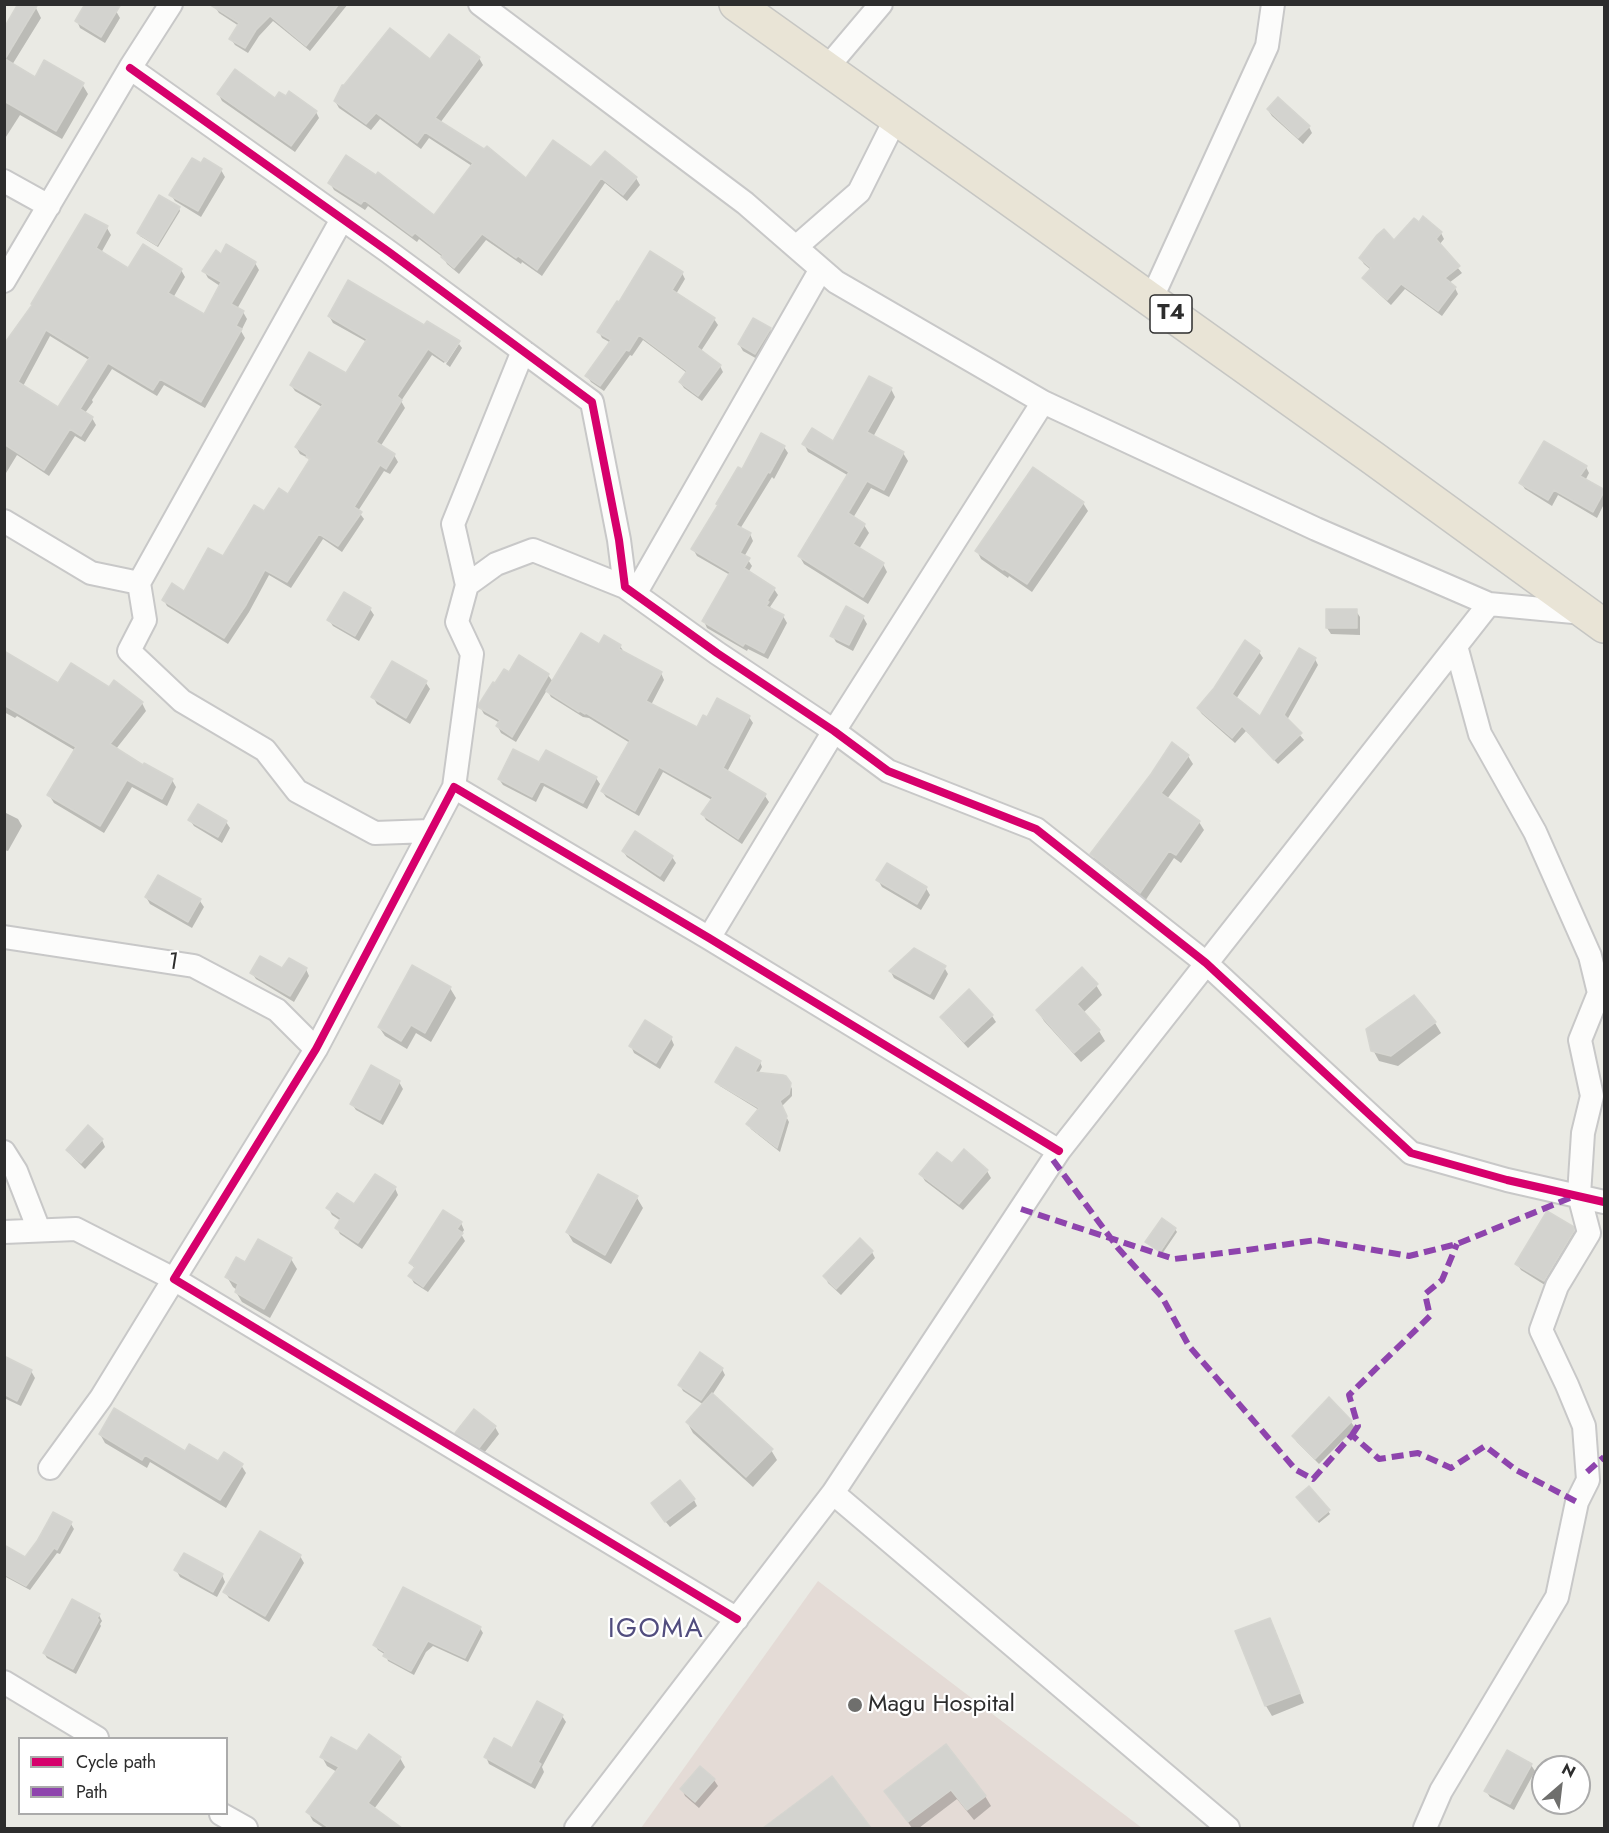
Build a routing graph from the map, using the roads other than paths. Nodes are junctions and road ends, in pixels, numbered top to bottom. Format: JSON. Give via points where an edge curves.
{"nodes":[{"id":1,"x":171,"y":4,"type":"edge"},
{"id":2,"x":480,"y":4,"type":"edge"},
{"id":3,"x":736,"y":4,"type":"edge"},
{"id":4,"x":881,"y":4,"type":"edge"},
{"id":5,"x":1273,"y":4,"type":"edge"},
{"id":6,"x":130,"y":68,"type":"junction"},
{"id":7,"x":826,"y":69,"type":"junction"},
{"id":8,"x":896,"y":118,"type":"junction"},
{"id":9,"x":4,"y":181,"type":"edge"},
{"id":10,"x":49,"y":206,"type":"junction"},
{"id":11,"x":342,"y":219,"type":"junction"},
{"id":12,"x":796,"y":248,"type":"junction"},
{"id":13,"x":821,"y":269,"type":"junction"},
{"id":14,"x":4,"y":281,"type":"edge"},
{"id":15,"x":1151,"y":300,"type":"junction"},
{"id":16,"x":523,"y":351,"type":"junction"},
{"id":17,"x":1043,"y":402,"type":"junction"},
{"id":18,"x":4,"y":521,"type":"edge"},
{"id":19,"x":138,"y":583,"type":"junction"},
{"id":20,"x":467,"y":585,"type":"junction"},
{"id":21,"x":630,"y":591,"type":"junction"},
{"id":22,"x":1489,"y":604,"type":"junction"},
{"id":23,"x":1596,"y":620,"type":"edge"},
{"id":24,"x":1455,"y":646,"type":"junction"},
{"id":25,"x":834,"y":731,"type":"junction"},
{"id":26,"x":454,"y":787,"type":"junction"},
{"id":27,"x":430,"y":831,"type":"junction"},
{"id":28,"x":4,"y":937,"type":"edge"},
{"id":29,"x":709,"y":938,"type":"junction"},
{"id":30,"x":1206,"y":963,"type":"junction"},
{"id":31,"x":1602,"y":1003,"type":"edge"},
{"id":32,"x":316,"y":1049,"type":"junction"},
{"id":33,"x":1059,"y":1151,"type":"junction"},
{"id":34,"x":4,"y":1152,"type":"edge"},
{"id":35,"x":1579,"y":1195,"type":"junction"},
{"id":36,"x":1605,"y":1202,"type":"edge"},
{"id":37,"x":39,"y":1230,"type":"junction"},
{"id":38,"x":4,"y":1232,"type":"edge"},
{"id":39,"x":174,"y":1280,"type":"junction"},
{"id":40,"x":50,"y":1468,"type":"dead end"},
{"id":41,"x":833,"y":1493,"type":"junction"},
{"id":42,"x":737,"y":1619,"type":"junction"},
{"id":43,"x":4,"y":1682,"type":"edge"},
{"id":44,"x":95,"y":1737,"type":"edge"},
{"id":45,"x":223,"y":1815,"type":"edge"},
{"id":46,"x":246,"y":1828,"type":"edge"},
{"id":47,"x":576,"y":1828,"type":"edge"},
{"id":48,"x":1228,"y":1828,"type":"edge"},
{"id":49,"x":1425,"y":1828,"type":"edge"}],
"edges":[{"from":1,"to":6,"type":"street"},
{"from":2,"to":12,"type":"street","via":[[745,203]]},
{"from":3,"to":7,"type":"highway","number":"T4"},
{"from":4,"to":7,"type":"street"},
{"from":5,"to":15,"type":"street","via":[[1267,46]]},
{"from":6,"to":10,"type":"street"},
{"from":6,"to":11,"type":"street"},
{"from":7,"to":8,"type":"highway","number":"T4"},
{"from":8,"to":12,"type":"street","via":[[859,192]]},
{"from":8,"to":15,"type":"highway","number":"T4"},
{"from":9,"to":10,"type":"street"},
{"from":10,"to":14,"type":"street"},
{"from":11,"to":16,"type":"street"},
{"from":11,"to":19,"type":"street"},
{"from":12,"to":13,"type":"street"},
{"from":13,"to":17,"type":"street","via":[[836,282]]},
{"from":13,"to":21,"type":"street"},
{"from":15,"to":23,"type":"highway","number":"T4"},
{"from":16,"to":20,"type":"street","via":[[453,524]]},
{"from":16,"to":21,"type":"street","via":[[592,402]]},
{"from":17,"to":22,"type":"street","via":[[1316,529]]},
{"from":17,"to":25,"type":"street"},
{"from":18,"to":19,"type":"street","via":[[91,573]]},
{"from":19,"to":27,"type":"street","via":[[145,620],[129,651],[182,701],[265,750],[297,791],[375,833]]},
{"from":20,"to":21,"type":"street","via":[[496,564],[533,550]]},
{"from":20,"to":26,"type":"street","via":[[457,622],[472,654]]},
{"from":21,"to":25,"type":"street"},
{"from":22,"to":23,"type":"street"},
{"from":22,"to":24,"type":"street"},
{"from":24,"to":30,"type":"street"},
{"from":24,"to":31,"type":"street","via":[[1480,734],[1535,832],[1590,956]]},
{"from":25,"to":29,"type":"street"},
{"from":25,"to":30,"type":"street","via":[[888,771],[1036,829]]},
{"from":26,"to":27,"type":"street"},
{"from":26,"to":29,"type":"street"},
{"from":27,"to":32,"type":"street"},
{"from":28,"to":32,"type":"street","name":"1","via":[[194,966],[277,1010]]},
{"from":29,"to":33,"type":"street"},
{"from":30,"to":33,"type":"street"},
{"from":30,"to":35,"type":"street","via":[[1411,1153]]},
{"from":31,"to":35,"type":"street","via":[[1580,1040],[1592,1096],[1583,1133]]},
{"from":32,"to":39,"type":"street"},
{"from":33,"to":41,"type":"street"},
{"from":34,"to":37,"type":"street"},
{"from":35,"to":36,"type":"street"},
{"from":35,"to":49,"type":"street","via":[[1589,1233],[1557,1286],[1541,1330],[1584,1426],[1588,1480],[1577,1502],[1557,1597],[1441,1791]]},
{"from":37,"to":38,"type":"street"},
{"from":37,"to":39,"type":"street","via":[[76,1229]]},
{"from":39,"to":40,"type":"street","via":[[100,1398]]},
{"from":39,"to":42,"type":"street"},
{"from":41,"to":42,"type":"street"},
{"from":41,"to":48,"type":"street"},
{"from":42,"to":47,"type":"street"},
{"from":43,"to":44,"type":"street"},
{"from":45,"to":46,"type":"street"}]}
